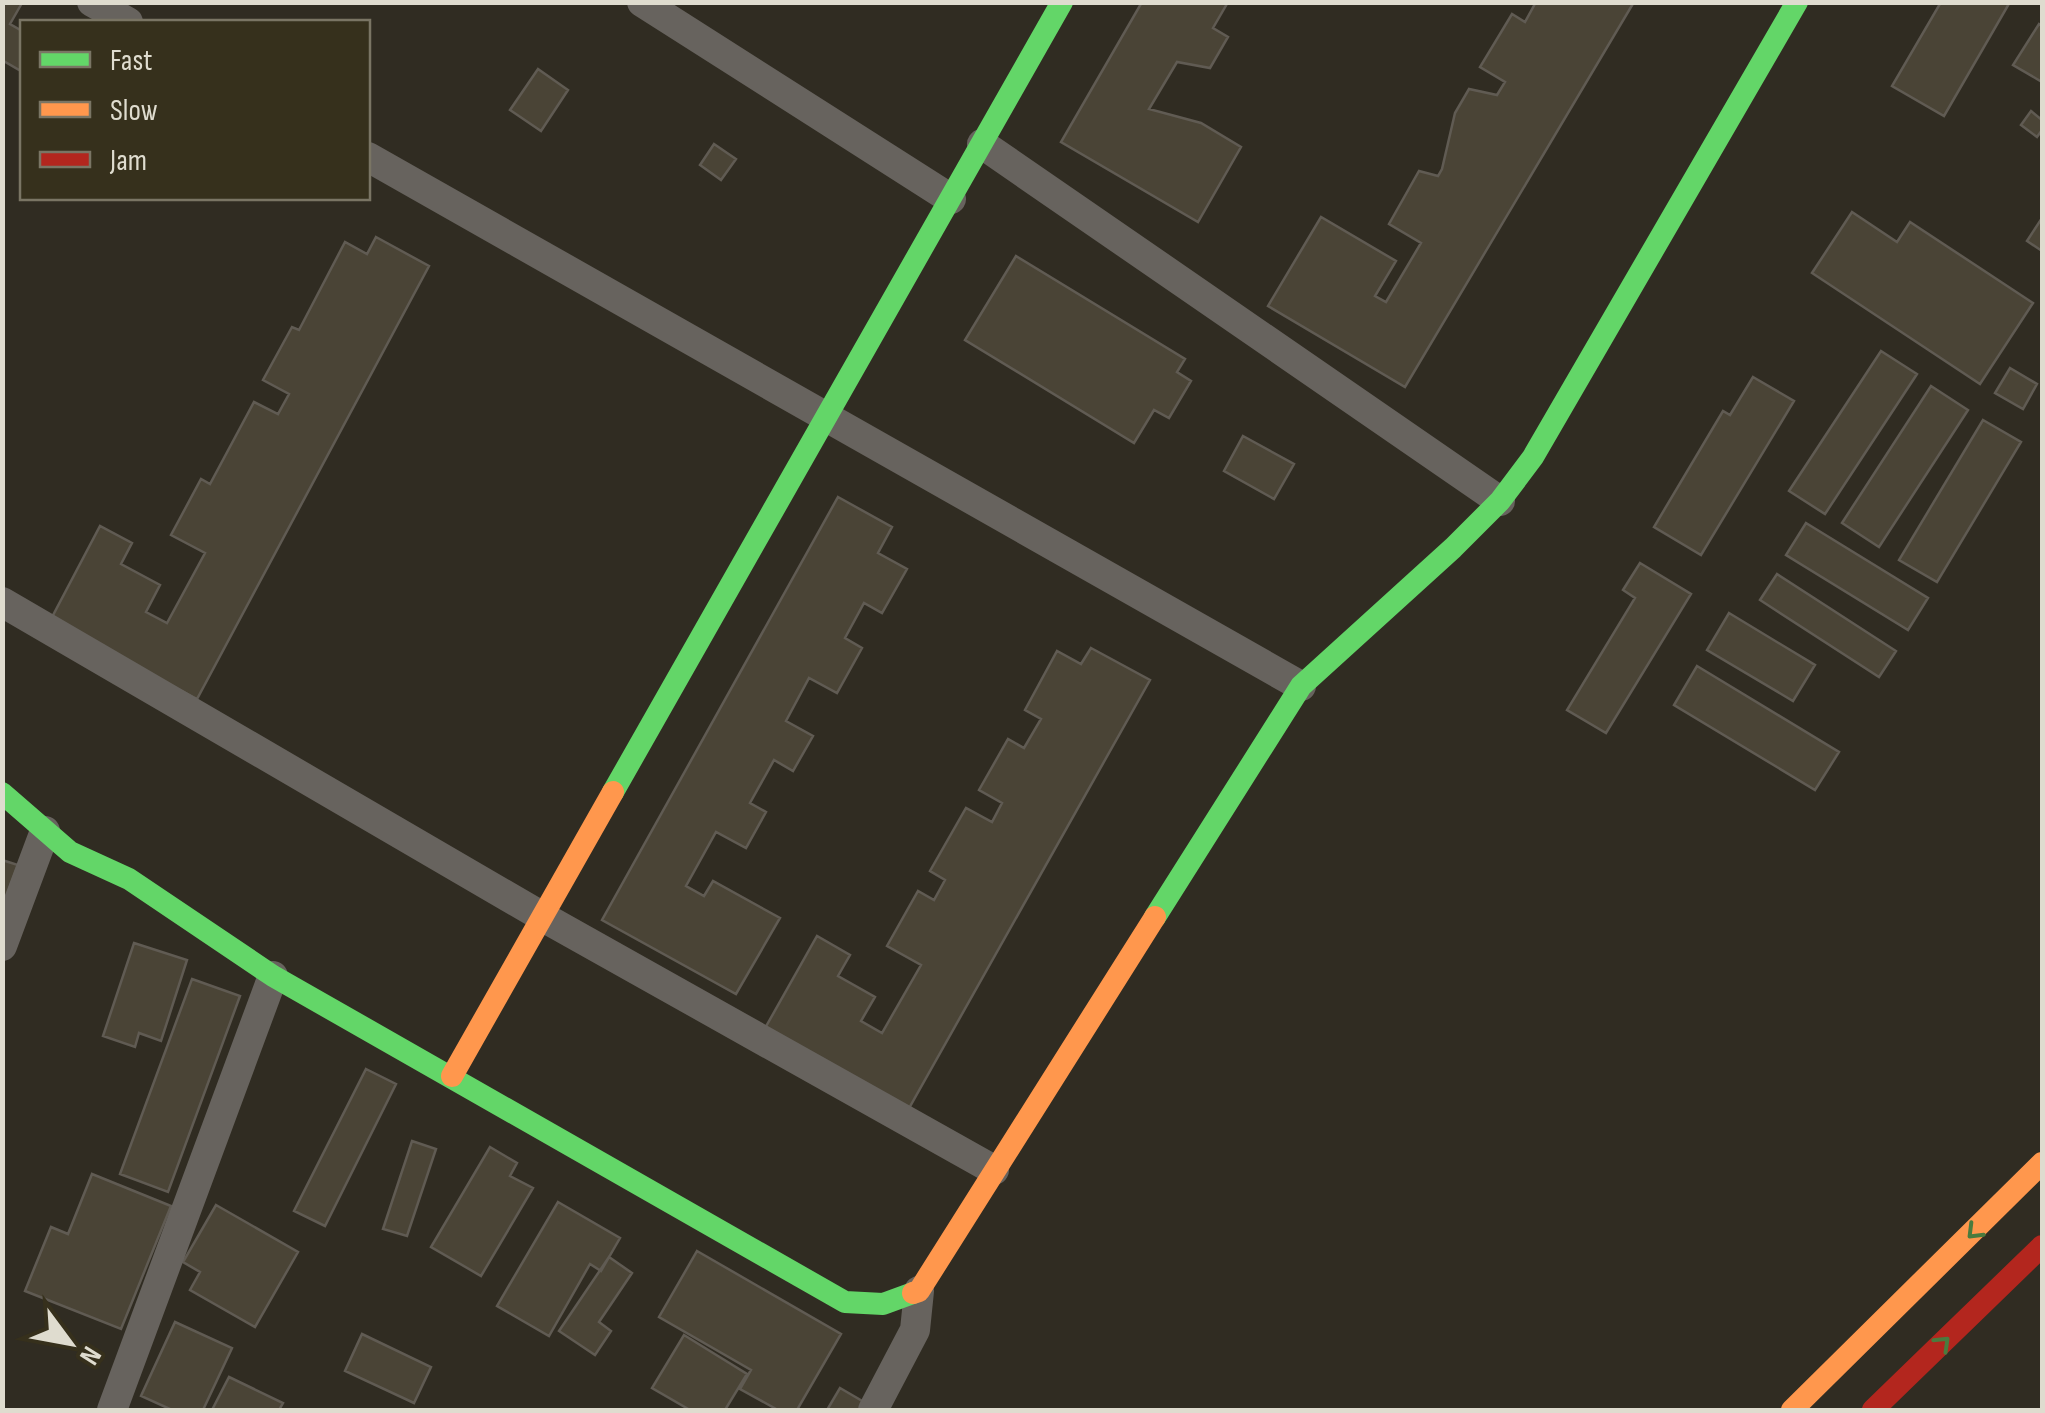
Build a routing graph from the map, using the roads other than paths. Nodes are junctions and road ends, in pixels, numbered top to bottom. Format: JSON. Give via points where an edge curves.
{"nodes":[{"id":1,"x":92,"y":2,"type":"edge"},
{"id":2,"x":642,"y":2,"type":"edge"},
{"id":3,"x":1062,"y":2,"type":"edge"},
{"id":4,"x":1797,"y":2,"type":"edge"},
{"id":5,"x":124,"y":20,"type":"edge"},
{"id":6,"x":982,"y":144,"type":"junction"},
{"id":7,"x":370,"y":158,"type":"edge"},
{"id":8,"x":950,"y":199,"type":"junction"},
{"id":9,"x":827,"y":415,"type":"junction"},
{"id":10,"x":1500,"y":501,"type":"junction"},
{"id":11,"x":2,"y":602,"type":"edge"},
{"id":12,"x":1301,"y":686,"type":"junction"},
{"id":13,"x":2,"y":793,"type":"edge"},
{"id":14,"x":45,"y":831,"type":"junction"},
{"id":15,"x":542,"y":917,"type":"junction"},
{"id":16,"x":2,"y":946,"type":"edge"},
{"id":17,"x":272,"y":976,"type":"junction"},
{"id":18,"x":452,"y":1076,"type":"junction"},
{"id":19,"x":2042,"y":1163,"type":"edge"},
{"id":20,"x":994,"y":1170,"type":"junction"},
{"id":21,"x":2042,"y":1246,"type":"edge"},
{"id":22,"x":919,"y":1291,"type":"junction"},
{"id":23,"x":112,"y":1410,"type":"edge"},
{"id":24,"x":873,"y":1410,"type":"edge"},
{"id":25,"x":1792,"y":1410,"type":"edge"},
{"id":26,"x":1873,"y":1410,"type":"edge"}],
"edges":[{"from":1,"to":5,"type":"street"},
{"from":2,"to":8,"type":"street"},
{"from":3,"to":6,"type":"main road"},
{"from":4,"to":10,"type":"main road","via":[[1533,457]]},
{"from":6,"to":8,"type":"main road"},
{"from":6,"to":10,"type":"street"},
{"from":7,"to":9,"type":"street"},
{"from":8,"to":9,"type":"main road"},
{"from":9,"to":12,"type":"street"},
{"from":9,"to":15,"type":"main road"},
{"from":10,"to":12,"type":"main road"},
{"from":11,"to":15,"type":"street"},
{"from":12,"to":20,"type":"main road"},
{"from":13,"to":14,"type":"main road"},
{"from":14,"to":16,"type":"street"},
{"from":14,"to":17,"type":"main road"},
{"from":15,"to":18,"type":"main road"},
{"from":15,"to":20,"type":"street"},
{"from":17,"to":18,"type":"main road"},
{"from":17,"to":23,"type":"street"},
{"from":18,"to":22,"type":"main road","via":[[845,1302],[883,1304]]},
{"from":19,"to":25,"type":"main road","one_way":true},
{"from":20,"to":22,"type":"main road"},
{"from":26,"to":21,"type":"main road","one_way":true},
{"from":22,"to":24,"type":"street","via":[[915,1330]]}]}
